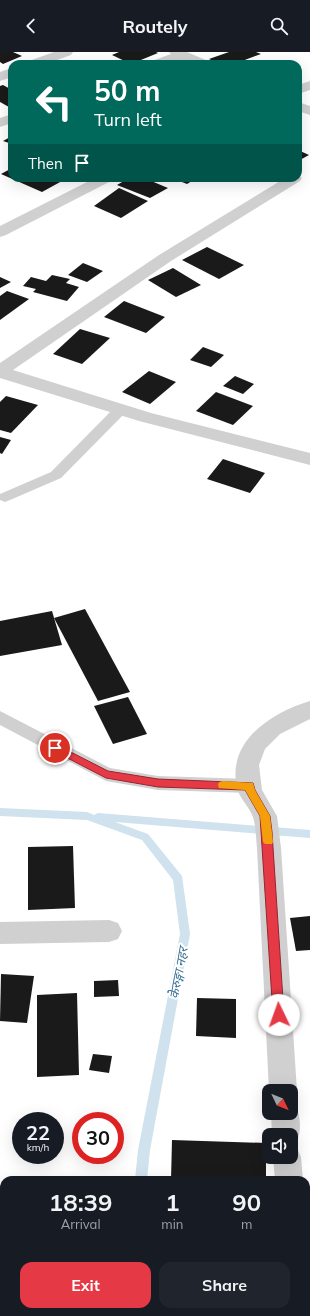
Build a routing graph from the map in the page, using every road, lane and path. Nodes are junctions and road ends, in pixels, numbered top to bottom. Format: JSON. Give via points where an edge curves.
{"nodes":[{"id":1,"x":66,"y":52,"type":"edge"},
{"id":2,"x":179,"y":53,"type":"edge"},
{"id":3,"x":45,"y":60,"type":"edge"},
{"id":4,"x":165,"y":60,"type":"edge"},
{"id":5,"x":194,"y":60,"type":"edge"},
{"id":6,"x":98,"y":182,"type":"edge"},
{"id":7,"x":288,"y":182,"type":"edge"},
{"id":8,"x":0,"y":232,"type":"edge"},
{"id":9,"x":0,"y":371,"type":"edge"},
{"id":10,"x":121,"y":409,"type":"junction"},
{"id":11,"x":310,"y":460,"type":"edge"},
{"id":12,"x":6,"y":497,"type":"dead end"},
{"id":13,"x":310,"y":709,"type":"edge"},
{"id":14,"x":0,"y":717,"type":"edge"},
{"id":15,"x":250,"y":786,"type":"junction"},
{"id":16,"x":109,"y":931,"type":"dead end"},
{"id":17,"x":0,"y":933,"type":"edge"},
{"id":18,"x":283,"y":1084,"type":"edge"},
{"id":19,"x":288,"y":1164,"type":"edge"},
{"id":20,"x":289,"y":1176,"type":"edge"}],
"edges":[{"from":1,"to":3,"type":"street"},
{"from":2,"to":4,"type":"street"},
{"from":2,"to":5,"type":"street"},
{"from":6,"to":8,"type":"street"},
{"from":7,"to":9,"type":"street","via":[[165,258]]},
{"from":9,"to":10,"type":"street"},
{"from":10,"to":11,"type":"street"},
{"from":10,"to":12,"type":"lane","via":[[56,475]]},
{"from":13,"to":15,"type":"street","via":[[272,728],[254,745],[247,765]]},
{"from":14,"to":15,"type":"lane","via":[[106,774],[158,783]]},
{"from":15,"to":18,"type":"street","via":[[250,791],[265,816],[269,848]]},
{"from":16,"to":17,"type":"street"},
{"from":19,"to":20,"type":"street"}]}
